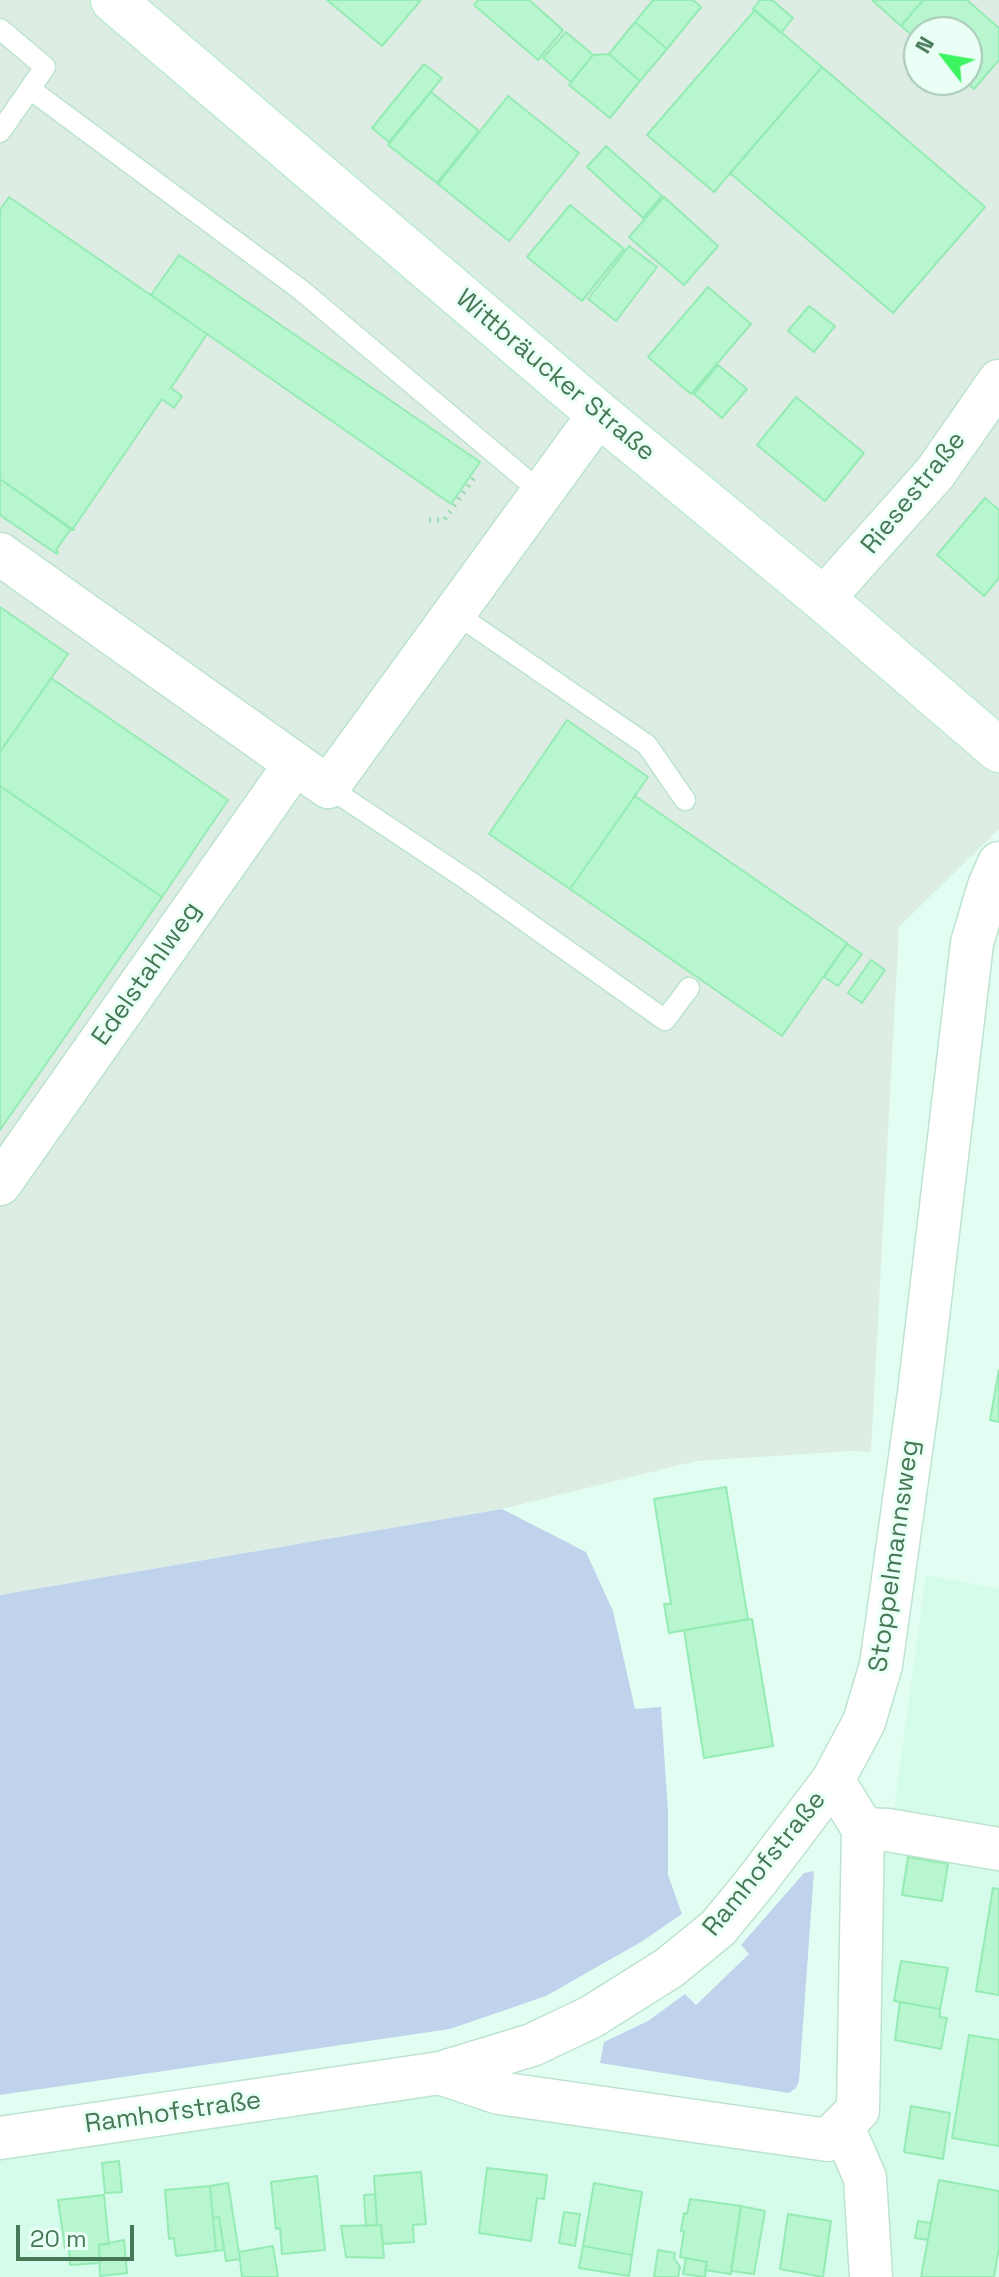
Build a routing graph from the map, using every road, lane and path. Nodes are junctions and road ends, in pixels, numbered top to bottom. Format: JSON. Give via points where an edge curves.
{"nodes":[{"id":1,"x":113,"y":0,"type":"edge"},
{"id":2,"x":0,"y":29,"type":"edge"},
{"id":3,"x":30,"y":89,"type":"junction"},
{"id":4,"x":0,"y":132,"type":"edge"},
{"id":5,"x":999,"y":381,"type":"edge"},
{"id":6,"x":599,"y":414,"type":"junction"},
{"id":7,"x":492,"y":451,"type":"junction"},
{"id":8,"x":542,"y":493,"type":"junction"},
{"id":9,"x":429,"y":520,"type":"dead end"},
{"id":10,"x":0,"y":554,"type":"edge"},
{"id":11,"x":823,"y":599,"type":"junction"},
{"id":12,"x":455,"y":613,"type":"junction"},
{"id":13,"x":999,"y":750,"type":"edge"},
{"id":14,"x":295,"y":764,"type":"junction"},
{"id":15,"x":328,"y":787,"type":"junction"},
{"id":16,"x":685,"y":800,"type":"dead end"},
{"id":17,"x":999,"y":863,"type":"edge"},
{"id":18,"x":689,"y":988,"type":"dead end"},
{"id":19,"x":0,"y":1184,"type":"edge"},
{"id":20,"x":833,"y":1780,"type":"junction"},
{"id":21,"x":863,"y":1829,"type":"junction"},
{"id":22,"x":999,"y":1849,"type":"edge"},
{"id":23,"x":440,"y":2073,"type":"junction"},
{"id":24,"x":843,"y":2127,"type":"junction"},
{"id":25,"x":0,"y":2138,"type":"edge"},
{"id":26,"x":871,"y":2277,"type":"edge"}],
"edges":[{"from":1,"to":6,"type":"main road","name":"Wittbräucker Straße"},
{"from":2,"to":3,"type":"lane","via":[[45,67]]},
{"from":3,"to":4,"type":"lane"},
{"from":3,"to":7,"type":"lane","via":[[301,290]]},
{"from":5,"to":11,"type":"street","name":"Riesestraße","via":[[935,473]]},
{"from":6,"to":8,"type":"street"},
{"from":6,"to":11,"type":"main road","name":"Wittbräucker Straße"},
{"from":7,"to":8,"type":"lane"},
{"from":7,"to":9,"type":"path","via":[[444,520]]},
{"from":8,"to":12,"type":"street"},
{"from":10,"to":14,"type":"street"},
{"from":11,"to":13,"type":"main road","name":"Wittbräucker Straße"},
{"from":12,"to":15,"type":"street"},
{"from":12,"to":16,"type":"lane","via":[[647,745]]},
{"from":14,"to":15,"type":"street"},
{"from":14,"to":19,"type":"street","name":"Edelstahlweg"},
{"from":15,"to":18,"type":"lane","via":[[665,1020]]},
{"from":17,"to":20,"type":"street","name":"Stoppelmannsweg","via":[[972,943],[881,1665],[864,1722]]},
{"from":20,"to":21,"type":"street"},
{"from":20,"to":23,"type":"street","name":"Ramhofstraße","via":[[718,1928],[669,1968],[591,2017],[532,2045]]},
{"from":21,"to":22,"type":"street"},
{"from":21,"to":24,"type":"street","via":[[858,2110]]},
{"from":23,"to":24,"type":"street","name":"Ramhofstraße","via":[[499,2093],[828,2140]]},
{"from":23,"to":25,"type":"street","name":"Ramhofstraße"},
{"from":24,"to":26,"type":"street","via":[[865,2178]]}]}
